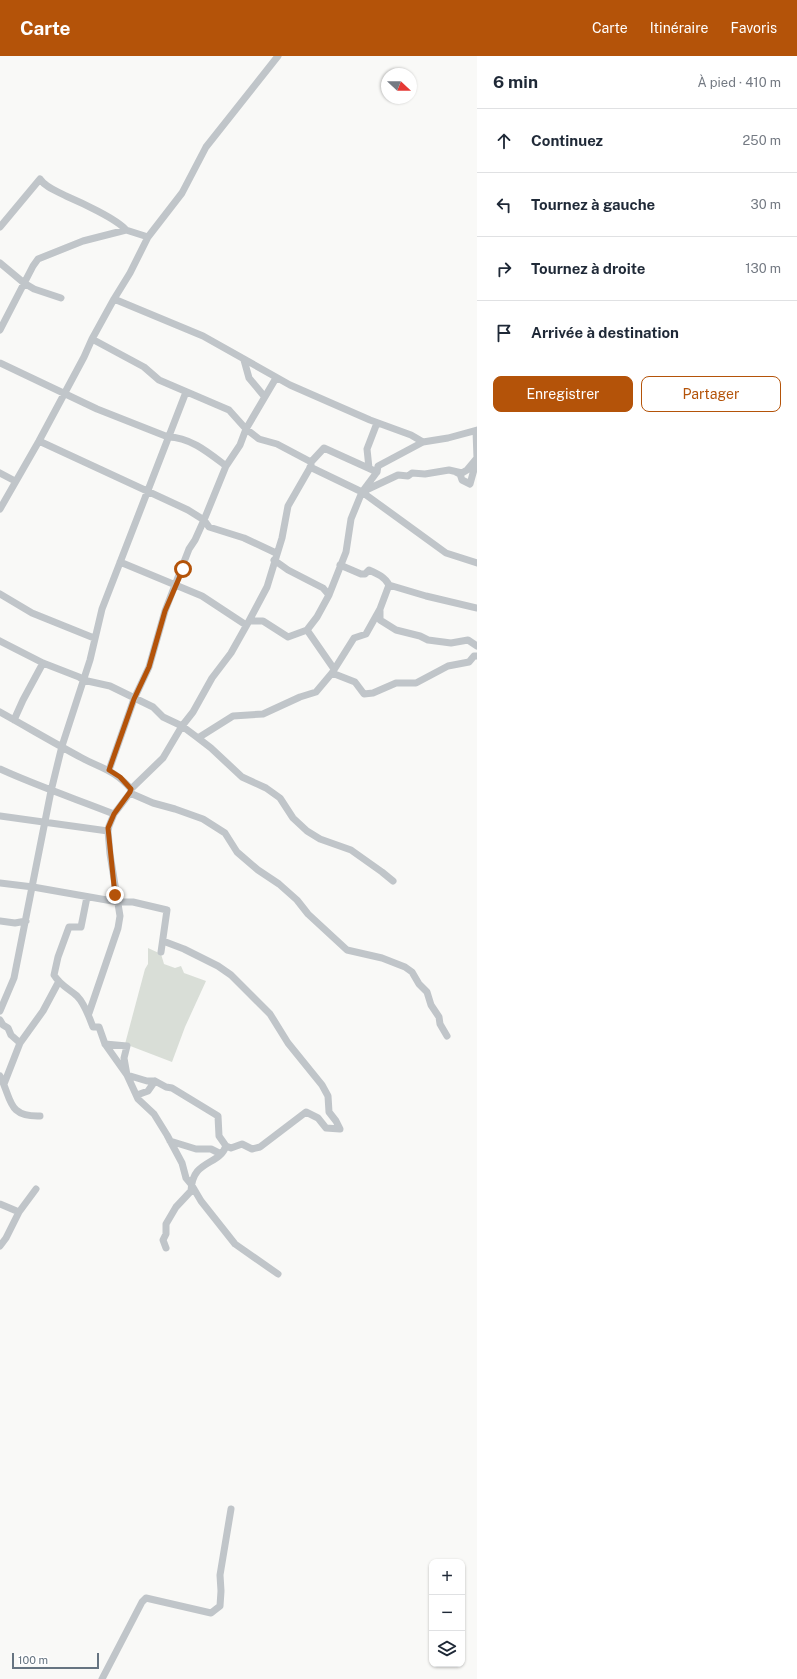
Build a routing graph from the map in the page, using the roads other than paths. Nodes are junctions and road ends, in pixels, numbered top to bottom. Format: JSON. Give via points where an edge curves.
{"nodes":[{"id":1,"x":278,"y":56,"type":"edge"},
{"id":2,"x":0,"y":227,"type":"edge"},
{"id":3,"x":126,"y":230,"type":"junction"},
{"id":4,"x":148,"y":237,"type":"junction"},
{"id":5,"x":0,"y":263,"type":"edge"},
{"id":6,"x":24,"y":283,"type":"junction"},
{"id":7,"x":61,"y":298,"type":"dead end"},
{"id":8,"x":114,"y":299,"type":"junction"},
{"id":9,"x":0,"y":330,"type":"edge"},
{"id":10,"x":92,"y":339,"type":"junction"},
{"id":11,"x":244,"y":360,"type":"junction"},
{"id":12,"x":0,"y":363,"type":"edge"},
{"id":13,"x":276,"y":378,"type":"junction"},
{"id":14,"x":186,"y":392,"type":"junction"},
{"id":15,"x":64,"y":393,"type":"junction"},
{"id":16,"x":264,"y":396,"type":"junction"},
{"id":17,"x":377,"y":423,"type":"junction"},
{"id":18,"x":246,"y":429,"type":"junction"},
{"id":19,"x":477,"y":430,"type":"edge"},
{"id":20,"x":168,"y":437,"type":"junction"},
{"id":21,"x":39,"y":441,"type":"junction"},
{"id":22,"x":423,"y":442,"type":"junction"},
{"id":23,"x":477,"y":458,"type":"edge"},
{"id":24,"x":311,"y":465,"type":"junction"},
{"id":25,"x":226,"y":466,"type":"junction"},
{"id":26,"x":369,"y":468,"type":"junction"},
{"id":27,"x":377,"y":472,"type":"junction"},
{"id":28,"x":456,"y":472,"type":"junction"},
{"id":29,"x":0,"y":473,"type":"edge"},
{"id":30,"x":16,"y":480,"type":"junction"},
{"id":31,"x":146,"y":492,"type":"junction"},
{"id":32,"x":362,"y":492,"type":"junction"},
{"id":33,"x":0,"y":509,"type":"edge"},
{"id":34,"x":204,"y":520,"type":"junction"},
{"id":35,"x":275,"y":556,"type":"junction"},
{"id":36,"x":120,"y":562,"type":"junction"},
{"id":37,"x":477,"y":563,"type":"edge"},
{"id":38,"x":340,"y":565,"type":"junction"},
{"id":39,"x":176,"y":584,"type":"junction"},
{"id":40,"x":389,"y":585,"type":"junction"},
{"id":41,"x":0,"y":594,"type":"edge"},
{"id":42,"x":329,"y":595,"type":"junction"},
{"id":43,"x":380,"y":608,"type":"junction"},
{"id":44,"x":477,"y":608,"type":"edge"},
{"id":45,"x":247,"y":623,"type":"junction"},
{"id":46,"x":307,"y":630,"type":"junction"},
{"id":47,"x":94,"y":638,"type":"junction"},
{"id":48,"x":0,"y":640,"type":"edge"},
{"id":49,"x":477,"y":646,"type":"edge"},
{"id":50,"x":477,"y":656,"type":"edge"},
{"id":51,"x":43,"y":663,"type":"junction"},
{"id":52,"x":333,"y":671,"type":"junction"},
{"id":53,"x":83,"y":680,"type":"junction"},
{"id":54,"x":134,"y":699,"type":"junction"},
{"id":55,"x":0,"y":712,"type":"edge"},
{"id":56,"x":14,"y":720,"type":"junction"},
{"id":57,"x":182,"y":726,"type":"junction"},
{"id":58,"x":198,"y":738,"type":"junction"},
{"id":59,"x":62,"y":746,"type":"junction"},
{"id":60,"x":0,"y":769,"type":"edge"},
{"id":61,"x":109,"y":770,"type":"junction"},
{"id":62,"x":51,"y":791,"type":"junction"},
{"id":63,"x":131,"y":791,"type":"junction"},
{"id":64,"x":114,"y":814,"type":"junction"},
{"id":65,"x":0,"y":816,"type":"edge"},
{"id":66,"x":45,"y":823,"type":"junction"},
{"id":67,"x":108,"y":831,"type":"junction"},
{"id":68,"x":393,"y":881,"type":"dead end"},
{"id":69,"x":0,"y":883,"type":"edge"},
{"id":70,"x":33,"y":887,"type":"junction"},
{"id":71,"x":87,"y":896,"type":"junction"},
{"id":72,"x":118,"y":902,"type":"junction"},
{"id":73,"x":0,"y":921,"type":"edge"},
{"id":74,"x":26,"y":921,"type":"junction"},
{"id":75,"x":163,"y":941,"type":"junction"},
{"id":76,"x":161,"y":952,"type":"dead end"},
{"id":77,"x":58,"y":983,"type":"junction"},
{"id":78,"x":0,"y":1011,"type":"edge"},
{"id":79,"x":89,"y":1013,"type":"junction"},
{"id":80,"x":0,"y":1020,"type":"edge"},
{"id":81,"x":447,"y":1036,"type":"dead end"},
{"id":82,"x":20,"y":1043,"type":"junction"},
{"id":83,"x":106,"y":1044,"type":"junction"},
{"id":84,"x":127,"y":1075,"type":"junction"},
{"id":85,"x":0,"y":1076,"type":"edge"},
{"id":86,"x":156,"y":1081,"type":"junction"},
{"id":87,"x":4,"y":1084,"type":"junction"},
{"id":88,"x":136,"y":1095,"type":"junction"},
{"id":89,"x":40,"y":1116,"type":"dead end"},
{"id":90,"x":170,"y":1140,"type":"junction"},
{"id":91,"x":226,"y":1146,"type":"junction"},
{"id":92,"x":221,"y":1154,"type":"junction"},
{"id":93,"x":191,"y":1184,"type":"junction"},
{"id":94,"x":36,"y":1189,"type":"dead end"},
{"id":95,"x":0,"y":1204,"type":"edge"},
{"id":96,"x":19,"y":1212,"type":"junction"},
{"id":97,"x":0,"y":1246,"type":"edge"},
{"id":98,"x":166,"y":1248,"type":"dead end"},
{"id":99,"x":278,"y":1274,"type":"dead end"},
{"id":100,"x":231,"y":1509,"type":"dead end"},
{"id":101,"x":102,"y":1679,"type":"edge"}],
"edges":[{"from":1,"to":4,"type":"street","via":[[206,147],[182,193]]},
{"from":2,"to":3,"type":"street","via":[[40,179],[52,189],[98,212]]},
{"from":3,"to":4,"type":"street"},
{"from":3,"to":6,"type":"street","via":[[83,241],[38,259]]},
{"from":4,"to":8,"type":"street"},
{"from":5,"to":6,"type":"street"},
{"from":6,"to":7,"type":"street"},
{"from":6,"to":9,"type":"street"},
{"from":8,"to":10,"type":"street"},
{"from":8,"to":11,"type":"street","via":[[203,336]]},
{"from":10,"to":14,"type":"street","via":[[144,367],[159,380]]},
{"from":10,"to":15,"type":"street"},
{"from":11,"to":13,"type":"street"},
{"from":11,"to":16,"type":"street","via":[[249,378]]},
{"from":12,"to":15,"type":"street"},
{"from":13,"to":16,"type":"street"},
{"from":13,"to":17,"type":"street"},
{"from":14,"to":18,"type":"street","via":[[229,410]]},
{"from":14,"to":20,"type":"street"},
{"from":15,"to":20,"type":"street"},
{"from":15,"to":21,"type":"street"},
{"from":16,"to":18,"type":"street"},
{"from":17,"to":22,"type":"street","via":[[411,434]]},
{"from":17,"to":26,"type":"street","via":[[367,449]]},
{"from":18,"to":24,"type":"street","via":[[259,439],[277,444]]},
{"from":18,"to":25,"type":"street","via":[[240,445]]},
{"from":19,"to":22,"type":"street"},
{"from":19,"to":23,"type":"street"},
{"from":20,"to":25,"type":"street","via":[[180,437]]},
{"from":20,"to":31,"type":"street"},
{"from":21,"to":30,"type":"street"},
{"from":21,"to":31,"type":"street"},
{"from":22,"to":27,"type":"street","via":[[378,466]]},
{"from":23,"to":28,"type":"street","via":[[467,470],[462,473]]},
{"from":23,"to":28,"type":"street","via":[[470,484],[462,480]]},
{"from":24,"to":26,"type":"street","via":[[324,448]]},
{"from":24,"to":32,"type":"street"},
{"from":24,"to":35,"type":"street","via":[[288,506],[282,538]]},
{"from":25,"to":34,"type":"street"},
{"from":26,"to":27,"type":"street"},
{"from":27,"to":32,"type":"street"},
{"from":28,"to":32,"type":"street","via":[[448,470],[398,475]]},
{"from":29,"to":30,"type":"street"},
{"from":30,"to":33,"type":"street"},
{"from":31,"to":34,"type":"street","via":[[188,510]]},
{"from":31,"to":36,"type":"street"},
{"from":32,"to":37,"type":"street","via":[[446,553]]},
{"from":32,"to":38,"type":"street","via":[[351,519],[346,552]]},
{"from":34,"to":35,"type":"street","via":[[209,527],[239,536]]},
{"from":34,"to":39,"type":"street","via":[[189,549]]},
{"from":35,"to":42,"type":"street","via":[[288,570],[323,588]]},
{"from":35,"to":45,"type":"street","via":[[267,587]]},
{"from":36,"to":39,"type":"street"},
{"from":36,"to":47,"type":"street"},
{"from":38,"to":40,"type":"street","via":[[361,574],[370,570],[378,573]]},
{"from":38,"to":42,"type":"street"},
{"from":39,"to":45,"type":"street"},
{"from":39,"to":54,"type":"street","via":[[165,611],[149,667]]},
{"from":40,"to":43,"type":"street"},
{"from":40,"to":44,"type":"street"},
{"from":41,"to":47,"type":"street","via":[[32,613]]},
{"from":42,"to":46,"type":"street"},
{"from":43,"to":49,"type":"street","via":[[380,620],[396,630],[428,640],[451,643],[468,640]]},
{"from":43,"to":52,"type":"street","via":[[366,634],[354,638]]},
{"from":45,"to":46,"type":"street","via":[[263,621],[288,637]]},
{"from":45,"to":57,"type":"street","via":[[231,653]]},
{"from":46,"to":52,"type":"street"},
{"from":47,"to":53,"type":"street"},
{"from":48,"to":51,"type":"street"},
{"from":50,"to":52,"type":"street","via":[[469,662],[448,666],[416,683],[396,683],[364,694],[355,682]]},
{"from":51,"to":53,"type":"street"},
{"from":51,"to":56,"type":"street"},
{"from":52,"to":58,"type":"street","via":[[316,692],[263,714],[233,716]]},
{"from":53,"to":54,"type":"street","via":[[110,686]]},
{"from":53,"to":59,"type":"street"},
{"from":54,"to":57,"type":"street","via":[[153,707],[163,717]]},
{"from":54,"to":61,"type":"street"},
{"from":55,"to":56,"type":"street"},
{"from":56,"to":59,"type":"street"},
{"from":57,"to":58,"type":"street"},
{"from":57,"to":63,"type":"street","via":[[163,758]]},
{"from":58,"to":68,"type":"street","via":[[242,777],[280,798],[293,818],[307,831],[320,839],[351,850]]},
{"from":59,"to":61,"type":"street"},
{"from":59,"to":62,"type":"street"},
{"from":60,"to":62,"type":"street"},
{"from":61,"to":63,"type":"street","via":[[120,777]]},
{"from":62,"to":64,"type":"street"},
{"from":62,"to":66,"type":"street"},
{"from":63,"to":64,"type":"street"},
{"from":63,"to":81,"type":"street","via":[[152,803],[203,819],[225,833],[237,852],[293,896],[308,914],[347,950],[406,966],[427,992]]},
{"from":64,"to":67,"type":"street"},
{"from":65,"to":66,"type":"street"},
{"from":66,"to":67,"type":"street"},
{"from":66,"to":70,"type":"street"},
{"from":67,"to":72,"type":"street"},
{"from":69,"to":70,"type":"street"},
{"from":70,"to":71,"type":"street"},
{"from":70,"to":74,"type":"street"},
{"from":71,"to":72,"type":"street"},
{"from":71,"to":77,"type":"street","via":[[81,927],[69,927],[58,957],[54,975]]},
{"from":72,"to":75,"type":"street","via":[[133,902],[167,910]]},
{"from":72,"to":79,"type":"street","via":[[118,928]]},
{"from":73,"to":74,"type":"street"},
{"from":74,"to":78,"type":"street","via":[[14,978]]},
{"from":75,"to":76,"type":"street"},
{"from":75,"to":91,"type":"street","via":[[218,966],[231,975],[270,1014],[288,1044],[322,1085],[328,1096],[329,1112],[340,1129],[326,1128],[318,1118],[306,1112],[260,1147],[252,1149],[242,1144],[231,1148]]},
{"from":77,"to":79,"type":"street","via":[[78,997]]},
{"from":77,"to":82,"type":"street","via":[[43,1011]]},
{"from":79,"to":83,"type":"street","via":[[93,1027],[99,1027]]},
{"from":80,"to":82,"type":"street"},
{"from":82,"to":87,"type":"street"},
{"from":83,"to":84,"type":"street"},
{"from":83,"to":84,"type":"street","via":[[127,1046],[124,1058]]},
{"from":84,"to":86,"type":"street"},
{"from":84,"to":88,"type":"street"},
{"from":85,"to":87,"type":"street"},
{"from":86,"to":88,"type":"street","via":[[148,1091]]},
{"from":86,"to":91,"type":"street","via":[[218,1116],[219,1136]]},
{"from":87,"to":89,"type":"street","via":[[11,1105],[28,1117]]},
{"from":88,"to":90,"type":"street","via":[[154,1114]]},
{"from":90,"to":92,"type":"street","via":[[196,1149],[211,1149]]},
{"from":90,"to":93,"type":"street"},
{"from":91,"to":92,"type":"street"},
{"from":92,"to":93,"type":"street","via":[[198,1170]]},
{"from":93,"to":98,"type":"street","via":[[189,1195],[176,1207],[166,1224],[163,1240]]},
{"from":93,"to":99,"type":"street","via":[[231,1240]]},
{"from":94,"to":96,"type":"street"},
{"from":95,"to":96,"type":"street"},
{"from":96,"to":97,"type":"street"},
{"from":100,"to":101,"type":"street","via":[[220,1575],[220,1606],[211,1613],[149,1598],[144,1599]]}]}
